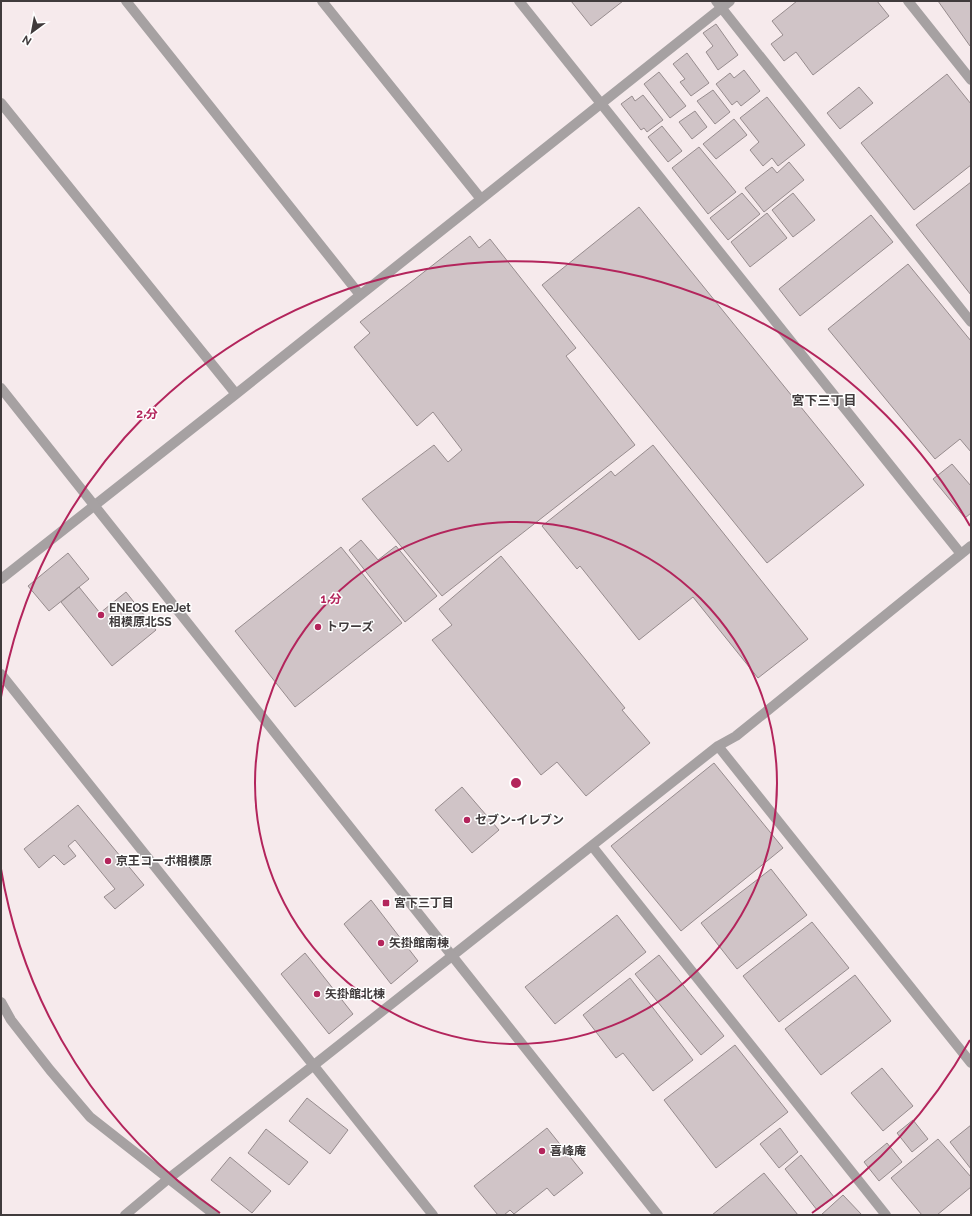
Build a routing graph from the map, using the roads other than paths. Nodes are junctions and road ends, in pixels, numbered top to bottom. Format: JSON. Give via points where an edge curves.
{"nodes":[{"id":1,"x":126,"y":1,"type":"edge"},
{"id":2,"x":322,"y":1,"type":"edge"},
{"id":3,"x":519,"y":1,"type":"edge"},
{"id":4,"x":730,"y":1,"type":"edge"},
{"id":5,"x":908,"y":1,"type":"edge"},
{"id":6,"x":719,"y":4,"type":"edge"},
{"id":7,"x":971,"y":80,"type":"edge"},
{"id":8,"x":1,"y":103,"type":"edge"},
{"id":9,"x":601,"y":104,"type":"junction"},
{"id":10,"x":481,"y":199,"type":"junction"},
{"id":11,"x":360,"y":295,"type":"junction"},
{"id":12,"x":971,"y":322,"type":"edge"},
{"id":13,"x":1,"y":388,"type":"edge"},
{"id":14,"x":236,"y":394,"type":"junction"},
{"id":15,"x":95,"y":505,"type":"junction"},
{"id":16,"x":971,"y":546,"type":"edge"},
{"id":17,"x":961,"y":554,"type":"junction"},
{"id":18,"x":1,"y":579,"type":"edge"},
{"id":19,"x":1,"y":674,"type":"edge"},
{"id":20,"x":718,"y":746,"type":"junction"},
{"id":21,"x":592,"y":846,"type":"junction"},
{"id":22,"x":452,"y":955,"type":"junction"},
{"id":23,"x":1,"y":1002,"type":"edge"},
{"id":24,"x":1,"y":1014,"type":"edge"},
{"id":25,"x":11,"y":1020,"type":"junction"},
{"id":26,"x":971,"y":1063,"type":"edge"},
{"id":27,"x":314,"y":1065,"type":"junction"},
{"id":28,"x":168,"y":1178,"type":"junction"},
{"id":29,"x":125,"y":1215,"type":"edge"},
{"id":30,"x":215,"y":1215,"type":"edge"},
{"id":31,"x":433,"y":1215,"type":"edge"},
{"id":32,"x":658,"y":1215,"type":"edge"},
{"id":33,"x":886,"y":1215,"type":"edge"}],
"edges":[{"from":1,"to":11,"type":"street"},
{"from":2,"to":10,"type":"street"},
{"from":3,"to":9,"type":"street"},
{"from":4,"to":6,"type":"street"},
{"from":5,"to":7,"type":"street"},
{"from":6,"to":9,"type":"street"},
{"from":6,"to":12,"type":"street"},
{"from":8,"to":14,"type":"street"},
{"from":9,"to":10,"type":"street"},
{"from":9,"to":17,"type":"street"},
{"from":10,"to":11,"type":"street"},
{"from":11,"to":14,"type":"street"},
{"from":13,"to":15,"type":"street"},
{"from":14,"to":15,"type":"street"},
{"from":15,"to":18,"type":"street"},
{"from":15,"to":22,"type":"street"},
{"from":16,"to":17,"type":"street"},
{"from":17,"to":20,"type":"street","via":[[736,736]]},
{"from":19,"to":27,"type":"street"},
{"from":20,"to":21,"type":"street"},
{"from":20,"to":26,"type":"street"},
{"from":21,"to":22,"type":"street"},
{"from":21,"to":33,"type":"street"},
{"from":22,"to":27,"type":"street"},
{"from":22,"to":32,"type":"street"},
{"from":23,"to":25,"type":"street"},
{"from":24,"to":25,"type":"street"},
{"from":25,"to":28,"type":"street","via":[[90,1117]]},
{"from":27,"to":28,"type":"street"},
{"from":27,"to":31,"type":"street"},
{"from":28,"to":29,"type":"street"},
{"from":28,"to":30,"type":"street"}]}
